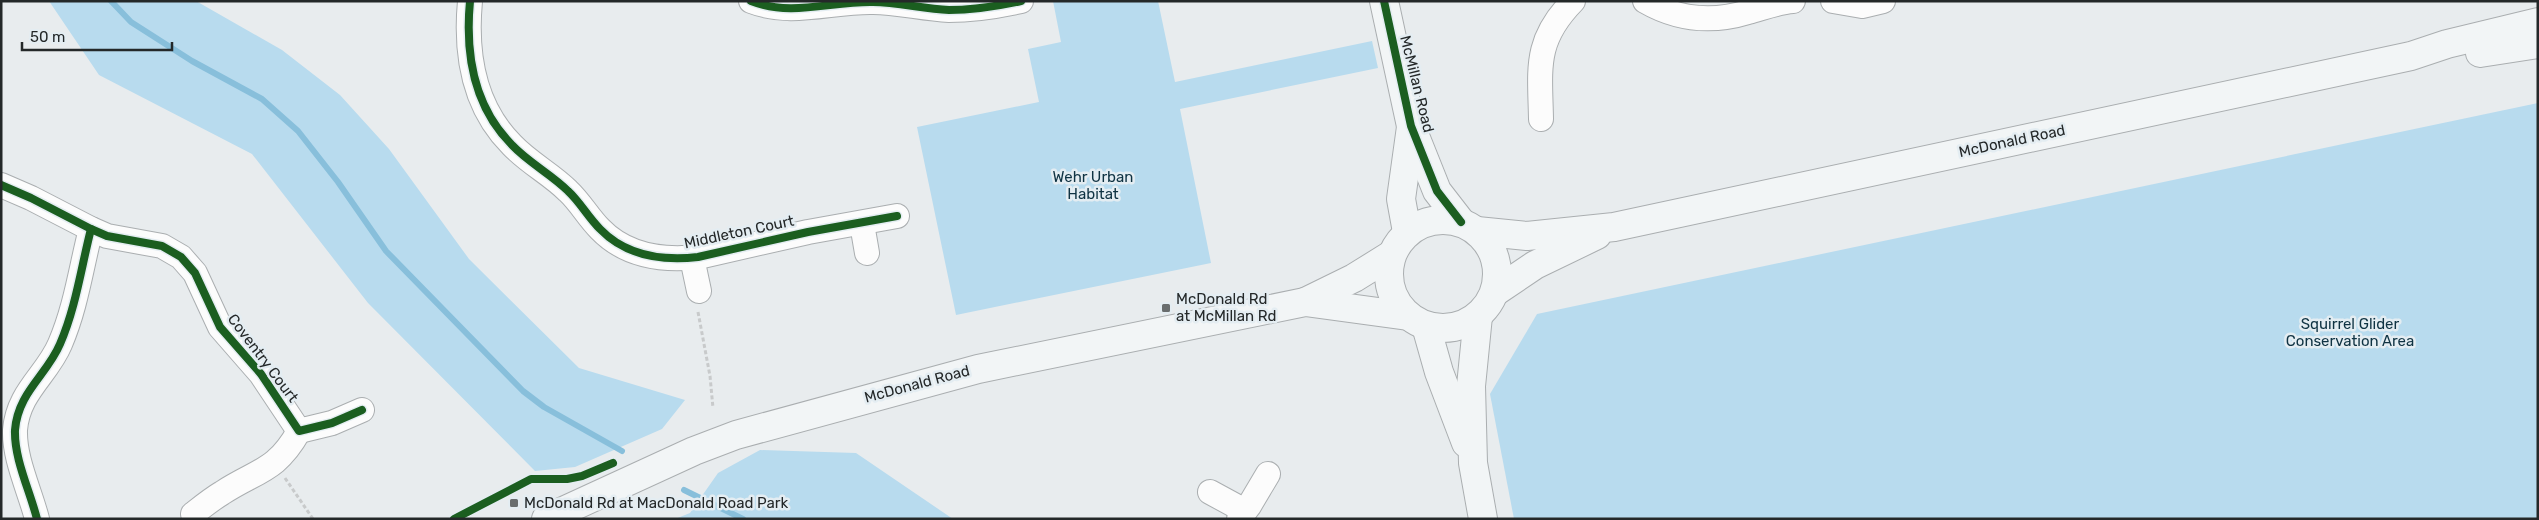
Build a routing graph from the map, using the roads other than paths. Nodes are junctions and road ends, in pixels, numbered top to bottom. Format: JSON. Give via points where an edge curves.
{"nodes":[{"id":1,"x":470,"y":1,"type":"edge"},
{"id":2,"x":751,"y":1,"type":"edge"},
{"id":3,"x":1022,"y":1,"type":"edge"},
{"id":4,"x":1384,"y":1,"type":"edge"},
{"id":5,"x":1573,"y":1,"type":"edge"},
{"id":6,"x":1645,"y":1,"type":"edge"},
{"id":7,"x":1793,"y":1,"type":"edge"},
{"id":8,"x":1833,"y":1,"type":"edge"},
{"id":9,"x":1883,"y":1,"type":"edge"},
{"id":10,"x":2538,"y":22,"type":"edge"},
{"id":11,"x":2538,"y":44,"type":"edge"},
{"id":12,"x":2411,"y":56,"type":"junction"},
{"id":13,"x":1547,"y":106,"type":"dead end"},
{"id":14,"x":1411,"y":126,"type":"junction"},
{"id":15,"x":1,"y":185,"type":"edge"},
{"id":16,"x":897,"y":216,"type":"dead end"},
{"id":17,"x":862,"y":224,"type":"junction"},
{"id":18,"x":1469,"y":227,"type":"junction"},
{"id":19,"x":1614,"y":227,"type":"junction"},
{"id":20,"x":91,"y":230,"type":"junction"},
{"id":21,"x":1407,"y":232,"type":"junction"},
{"id":22,"x":867,"y":253,"type":"dead end"},
{"id":23,"x":1392,"y":255,"type":"junction"},
{"id":24,"x":692,"y":258,"type":"junction"},
{"id":25,"x":699,"y":291,"type":"road end"},
{"id":26,"x":1494,"y":292,"type":"junction"},
{"id":27,"x":1304,"y":302,"type":"junction"},
{"id":28,"x":1478,"y":316,"type":"junction"},
{"id":29,"x":1417,"y":321,"type":"junction"},
{"id":30,"x":362,"y":410,"type":"dead end"},
{"id":31,"x":299,"y":431,"type":"junction"},
{"id":32,"x":1474,"y":463,"type":"junction"},
{"id":33,"x":1268,"y":474,"type":"dead end"},
{"id":34,"x":1210,"y":492,"type":"dead end"},
{"id":35,"x":193,"y":514,"type":"dead end"},
{"id":36,"x":1242,"y":515,"type":"edge"},
{"id":37,"x":37,"y":519,"type":"edge"},
{"id":38,"x":546,"y":519,"type":"edge"},
{"id":39,"x":1483,"y":519,"type":"edge"}],
"edges":[{"from":1,"to":24,"type":"street","name":"Middleton Court","via":[[469,51],[473,78],[495,126],[513,146],[571,194],[615,242],[654,257]]},
{"from":2,"to":3,"type":"street","via":[[778,9],[797,10],[872,2],[950,10]]},
{"from":4,"to":14,"type":"main road","name":"McMillan Road"},
{"from":5,"to":13,"type":"street","via":[[1557,17],[1545,40],[1540,61]]},
{"from":6,"to":7,"type":"street","via":[[1684,18],[1708,20]]},
{"from":8,"to":9,"type":"street","via":[[1862,6]]},
{"from":10,"to":12,"type":"main road","name":"McDonald Road"},
{"from":11,"to":12,"type":"main road","name":"McDonald Road","via":[[2452,57]]},
{"from":12,"to":19,"type":"main road","name":"McDonald Road"},
{"from":14,"to":18,"type":"main road","name":"McMillan Road","via":[[1437,191]]},
{"from":14,"to":21,"type":"main road","name":"McMillan Road","via":[[1401,199]]},
{"from":15,"to":20,"type":"street","name":"Coventry Court"},
{"from":16,"to":17,"type":"street","name":"Middleton Court"},
{"from":17,"to":22,"type":"street"},
{"from":17,"to":24,"type":"street","name":"Middleton Court","via":[[808,232]]},
{"from":18,"to":19,"type":"main road","name":"McDonald Road","via":[[1527,236]]},
{"from":18,"to":21,"type":"main road","via":[[1442,219],[1424,222]]},
{"from":18,"to":26,"type":"main road","via":[[1488,244],[1495,259],[1498,275]]},
{"from":19,"to":26,"type":"main road","name":"McDonald Road","via":[[1535,264]]},
{"from":20,"to":31,"type":"street","name":"Coventry Court","via":[[162,246],[181,257],[195,273],[220,327],[261,374]]},
{"from":20,"to":37,"type":"street","via":[[71,315],[59,346],[29,388],[15,431],[17,452]]},
{"from":21,"to":23,"type":"main road"},
{"from":23,"to":27,"type":"main road","name":"McDonald Road"},
{"from":23,"to":29,"type":"main road","via":[[1388,271],[1390,288],[1397,303]]},
{"from":24,"to":25,"type":"street","name":"Middleton Court"},
{"from":26,"to":28,"type":"main road"},
{"from":27,"to":29,"type":"main road","name":"McDonald Road"},
{"from":27,"to":38,"type":"main road","name":"McDonald Road","via":[[1078,346],[790,419],[694,451]]},
{"from":28,"to":29,"type":"main road","via":[[1462,325],[1444,328]]},
{"from":28,"to":32,"type":"main road","via":[[1471,386]]},
{"from":29,"to":32,"type":"main road"},
{"from":30,"to":31,"type":"street","via":[[332,423]]},
{"from":31,"to":35,"type":"street","via":[[288,451],[275,464],[217,506]]},
{"from":32,"to":39,"type":"main road"},
{"from":33,"to":36,"type":"street"},
{"from":34,"to":36,"type":"street"}]}
